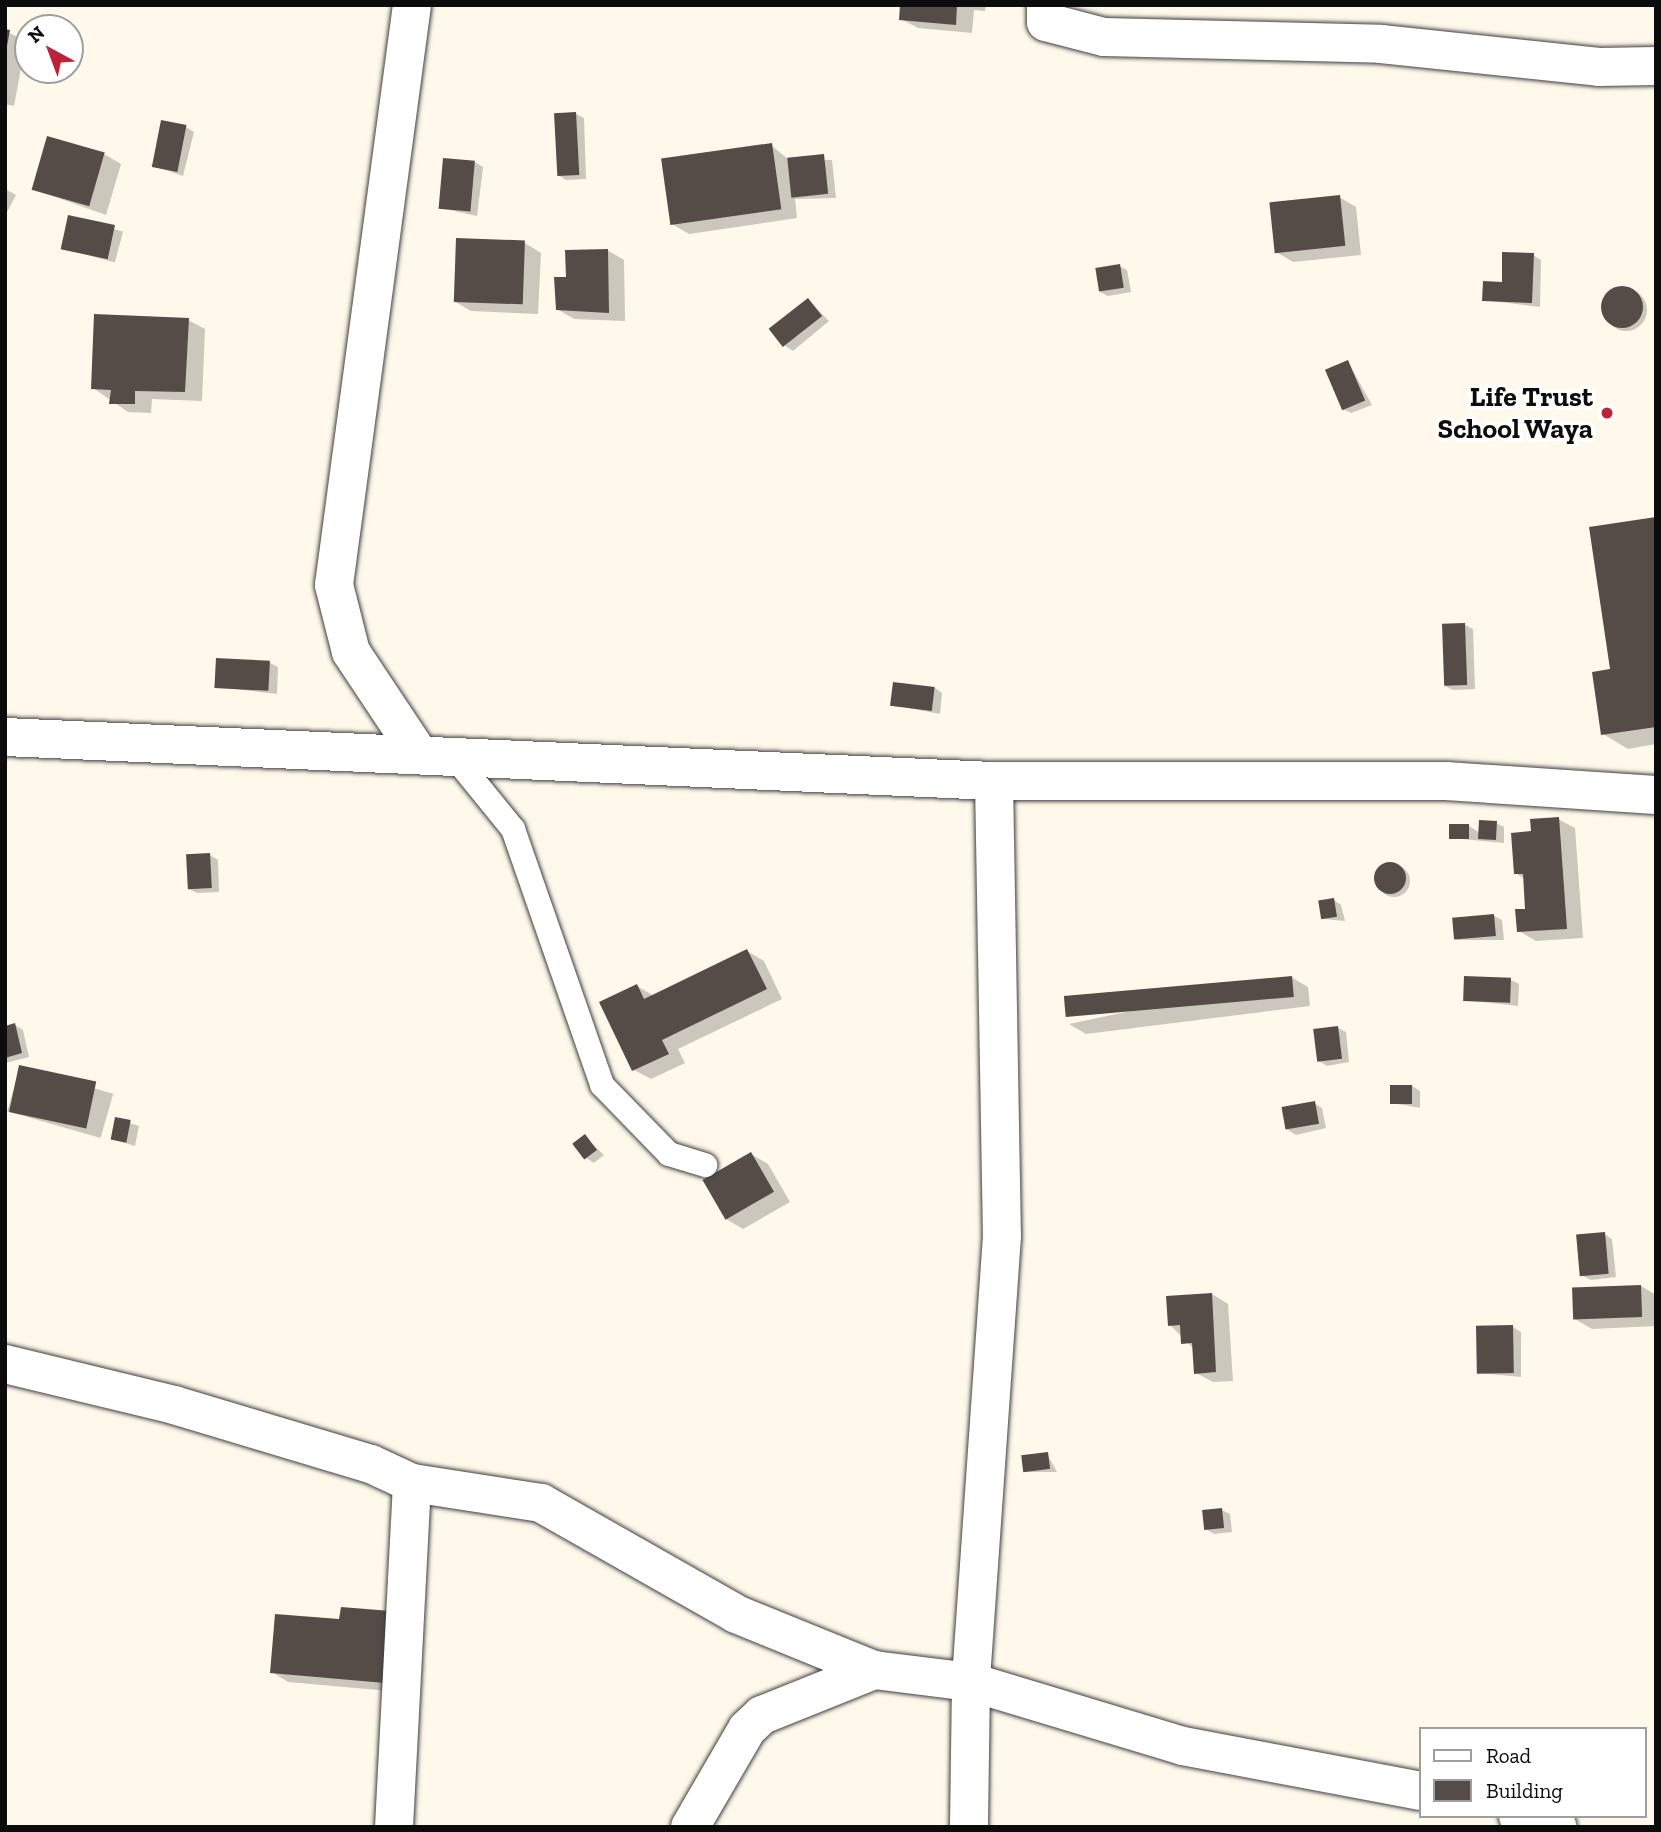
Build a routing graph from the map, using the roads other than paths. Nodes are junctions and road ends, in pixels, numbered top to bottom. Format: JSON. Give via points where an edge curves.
{"nodes":[{"id":1,"x":412,"y":5,"type":"edge"},
{"id":2,"x":1046,"y":5,"type":"edge"},
{"id":3,"x":1656,"y":66,"type":"edge"},
{"id":4,"x":5,"y":737,"type":"edge"},
{"id":5,"x":435,"y":754,"type":"junction"},
{"id":6,"x":994,"y":781,"type":"junction"},
{"id":7,"x":1656,"y":795,"type":"edge"},
{"id":8,"x":705,"y":1165,"type":"dead end"},
{"id":9,"x":5,"y":1364,"type":"edge"},
{"id":10,"x":412,"y":1483,"type":"junction"},
{"id":11,"x":874,"y":1670,"type":"junction"},
{"id":12,"x":971,"y":1682,"type":"junction"},
{"id":13,"x":1420,"y":1791,"type":"edge"},
{"id":14,"x":1525,"y":1818,"type":"edge"},
{"id":15,"x":394,"y":1827,"type":"edge"},
{"id":16,"x":690,"y":1827,"type":"edge"},
{"id":17,"x":969,"y":1827,"type":"edge"},
{"id":18,"x":1558,"y":1827,"type":"edge"}],
"edges":[{"from":1,"to":5,"type":"street","via":[[334,585],[352,652]]},
{"from":2,"to":3,"type":"street","via":[[1046,22],[1104,37],[1381,44],[1599,67]]},
{"from":4,"to":5,"type":"street"},
{"from":5,"to":6,"type":"street"},
{"from":5,"to":8,"type":"lane","via":[[513,830],[602,1085],[669,1154]]},
{"from":6,"to":7,"type":"street","via":[[1446,780]]},
{"from":6,"to":12,"type":"street","via":[[1002,1236]]},
{"from":9,"to":10,"type":"street","via":[[174,1405],[371,1464]]},
{"from":10,"to":11,"type":"street","via":[[541,1503],[736,1614]]},
{"from":10,"to":15,"type":"street"},
{"from":11,"to":12,"type":"street"},
{"from":11,"to":16,"type":"street","via":[[762,1715],[747,1730]]},
{"from":12,"to":13,"type":"street","via":[[1183,1746]]},
{"from":12,"to":17,"type":"street"},
{"from":14,"to":18,"type":"street"}]}
